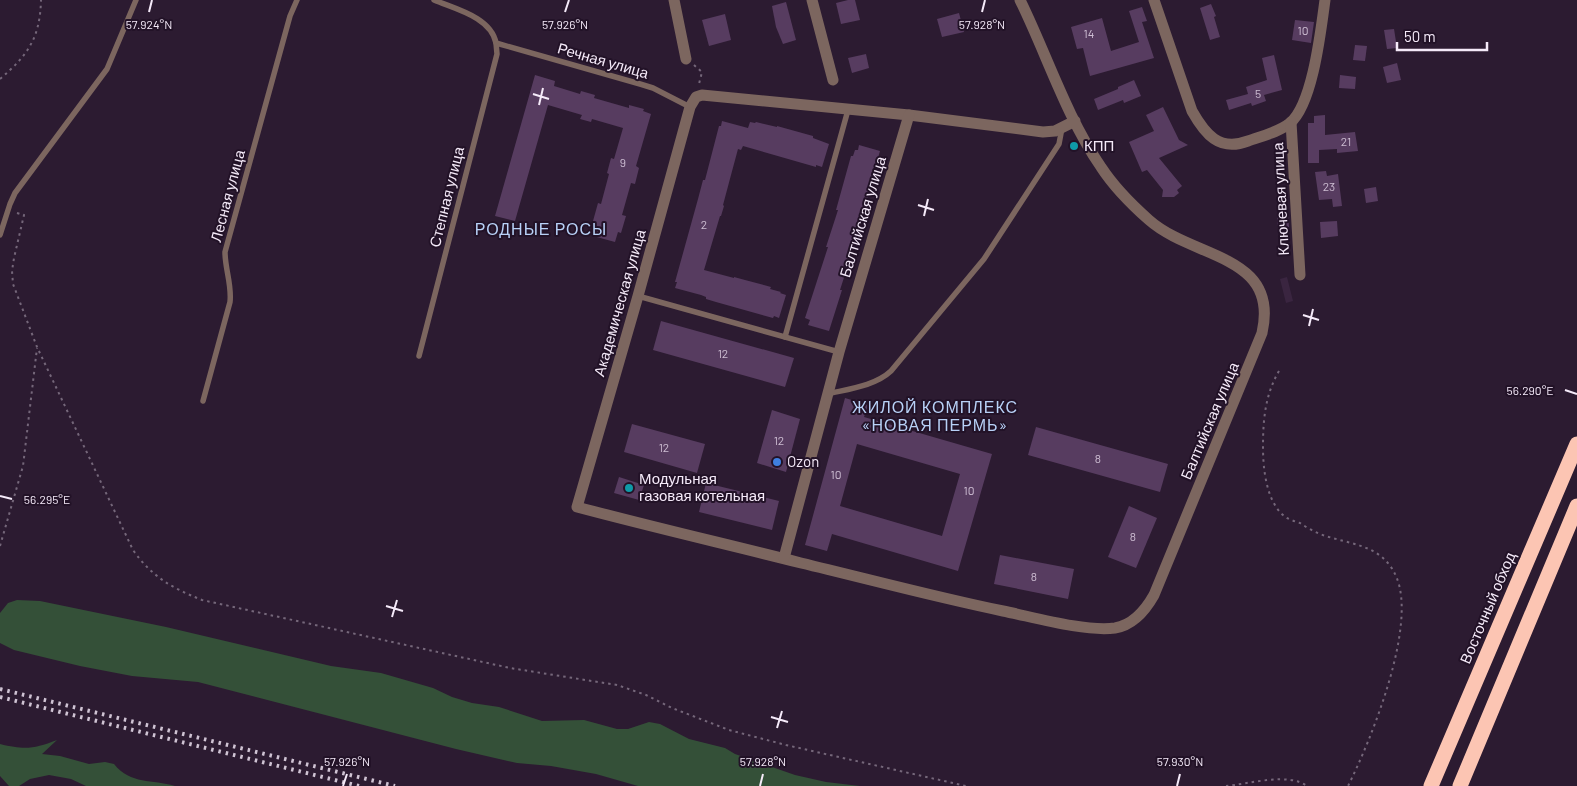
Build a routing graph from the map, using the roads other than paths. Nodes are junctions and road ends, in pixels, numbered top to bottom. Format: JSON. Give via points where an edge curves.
{"nodes":[{"id":1,"x":136,"y":0,"type":"edge"},
{"id":2,"x":297,"y":0,"type":"edge"},
{"id":3,"x":434,"y":0,"type":"edge"},
{"id":4,"x":674,"y":0,"type":"edge"},
{"id":5,"x":812,"y":0,"type":"edge"},
{"id":6,"x":1020,"y":0,"type":"edge"},
{"id":7,"x":1154,"y":0,"type":"edge"},
{"id":8,"x":1325,"y":0,"type":"edge"},
{"id":9,"x":496,"y":43,"type":"junction"},
{"id":10,"x":686,"y":59,"type":"road end"},
{"id":11,"x":833,"y":80,"type":"dead end"},
{"id":12,"x":693,"y":102,"type":"junction"},
{"id":13,"x":848,"y":110,"type":"junction"},
{"id":14,"x":909,"y":115,"type":"junction"},
{"id":15,"x":1075,"y":121,"type":"junction"},
{"id":16,"x":1291,"y":122,"type":"junction"},
{"id":17,"x":1062,"y":128,"type":"junction"},
{"id":18,"x":0,"y":235,"type":"edge"},
{"id":19,"x":1300,"y":275,"type":"dead end"},
{"id":20,"x":638,"y":296,"type":"junction"},
{"id":21,"x":785,"y":337,"type":"junction"},
{"id":22,"x":838,"y":352,"type":"junction"},
{"id":23,"x":419,"y":356,"type":"dead end"},
{"id":24,"x":827,"y":394,"type":"junction"},
{"id":25,"x":203,"y":401,"type":"dead end"},
{"id":26,"x":1577,"y":444,"type":"edge"},
{"id":27,"x":1577,"y":506,"type":"edge"},
{"id":28,"x":577,"y":507,"type":"joint"},
{"id":29,"x":784,"y":558,"type":"junction"},
{"id":30,"x":1431,"y":786,"type":"edge"},
{"id":31,"x":1460,"y":786,"type":"edge"}],
"edges":[{"from":1,"to":18,"type":"lane","via":[[107,69],[15,193]]},
{"from":2,"to":25,"type":"lane","name":"Лесная улица","via":[[225,252],[230,302]]},
{"from":3,"to":9,"type":"lane","via":[[484,23]]},
{"from":4,"to":10,"type":"street"},
{"from":5,"to":11,"type":"street"},
{"from":6,"to":15,"type":"street","name":"Балтийская улица"},
{"from":7,"to":16,"type":"street","name":"Ключевая улица","via":[[1192,111],[1211,136],[1222,144],[1232,145],[1275,131]]},
{"from":8,"to":16,"type":"street","name":"Ключевая улица","via":[[1307,95]]},
{"from":9,"to":12,"type":"lane","name":"Речная улица","via":[[640,84],[681,103]]},
{"from":9,"to":23,"type":"lane","name":"Степная улица","via":[[497,54]]},
{"from":12,"to":13,"type":"street","via":[[702,94]]},
{"from":12,"to":20,"type":"street","name":"Академическая улица"},
{"from":13,"to":14,"type":"street"},
{"from":13,"to":21,"type":"lane"},
{"from":14,"to":17,"type":"street","via":[[1043,132]]},
{"from":14,"to":22,"type":"street","name":"Балтийская улица"},
{"from":15,"to":17,"type":"street"},
{"from":15,"to":29,"type":"street","name":"Балтийская улица","via":[[1101,168],[1136,208],[1164,232],[1248,273],[1261,290],[1266,309],[1262,333],[1147,607],[1125,625],[1085,627],[965,603]]},
{"from":16,"to":19,"type":"street","name":"Ключевая улица"},
{"from":17,"to":24,"type":"lane","via":[[1058,144],[984,259],[891,371],[873,382]]},
{"from":20,"to":21,"type":"lane"},
{"from":20,"to":28,"type":"street","name":"Академическая улица"},
{"from":21,"to":22,"type":"lane"},
{"from":22,"to":24,"type":"street","name":"Балтийская улица"},
{"from":24,"to":29,"type":"street","name":"Балтийская улица"},
{"from":26,"to":30,"type":"highway","name":"Восточный обход"},
{"from":27,"to":31,"type":"highway"},
{"from":28,"to":29,"type":"street","name":"Балтийская улица"}]}
